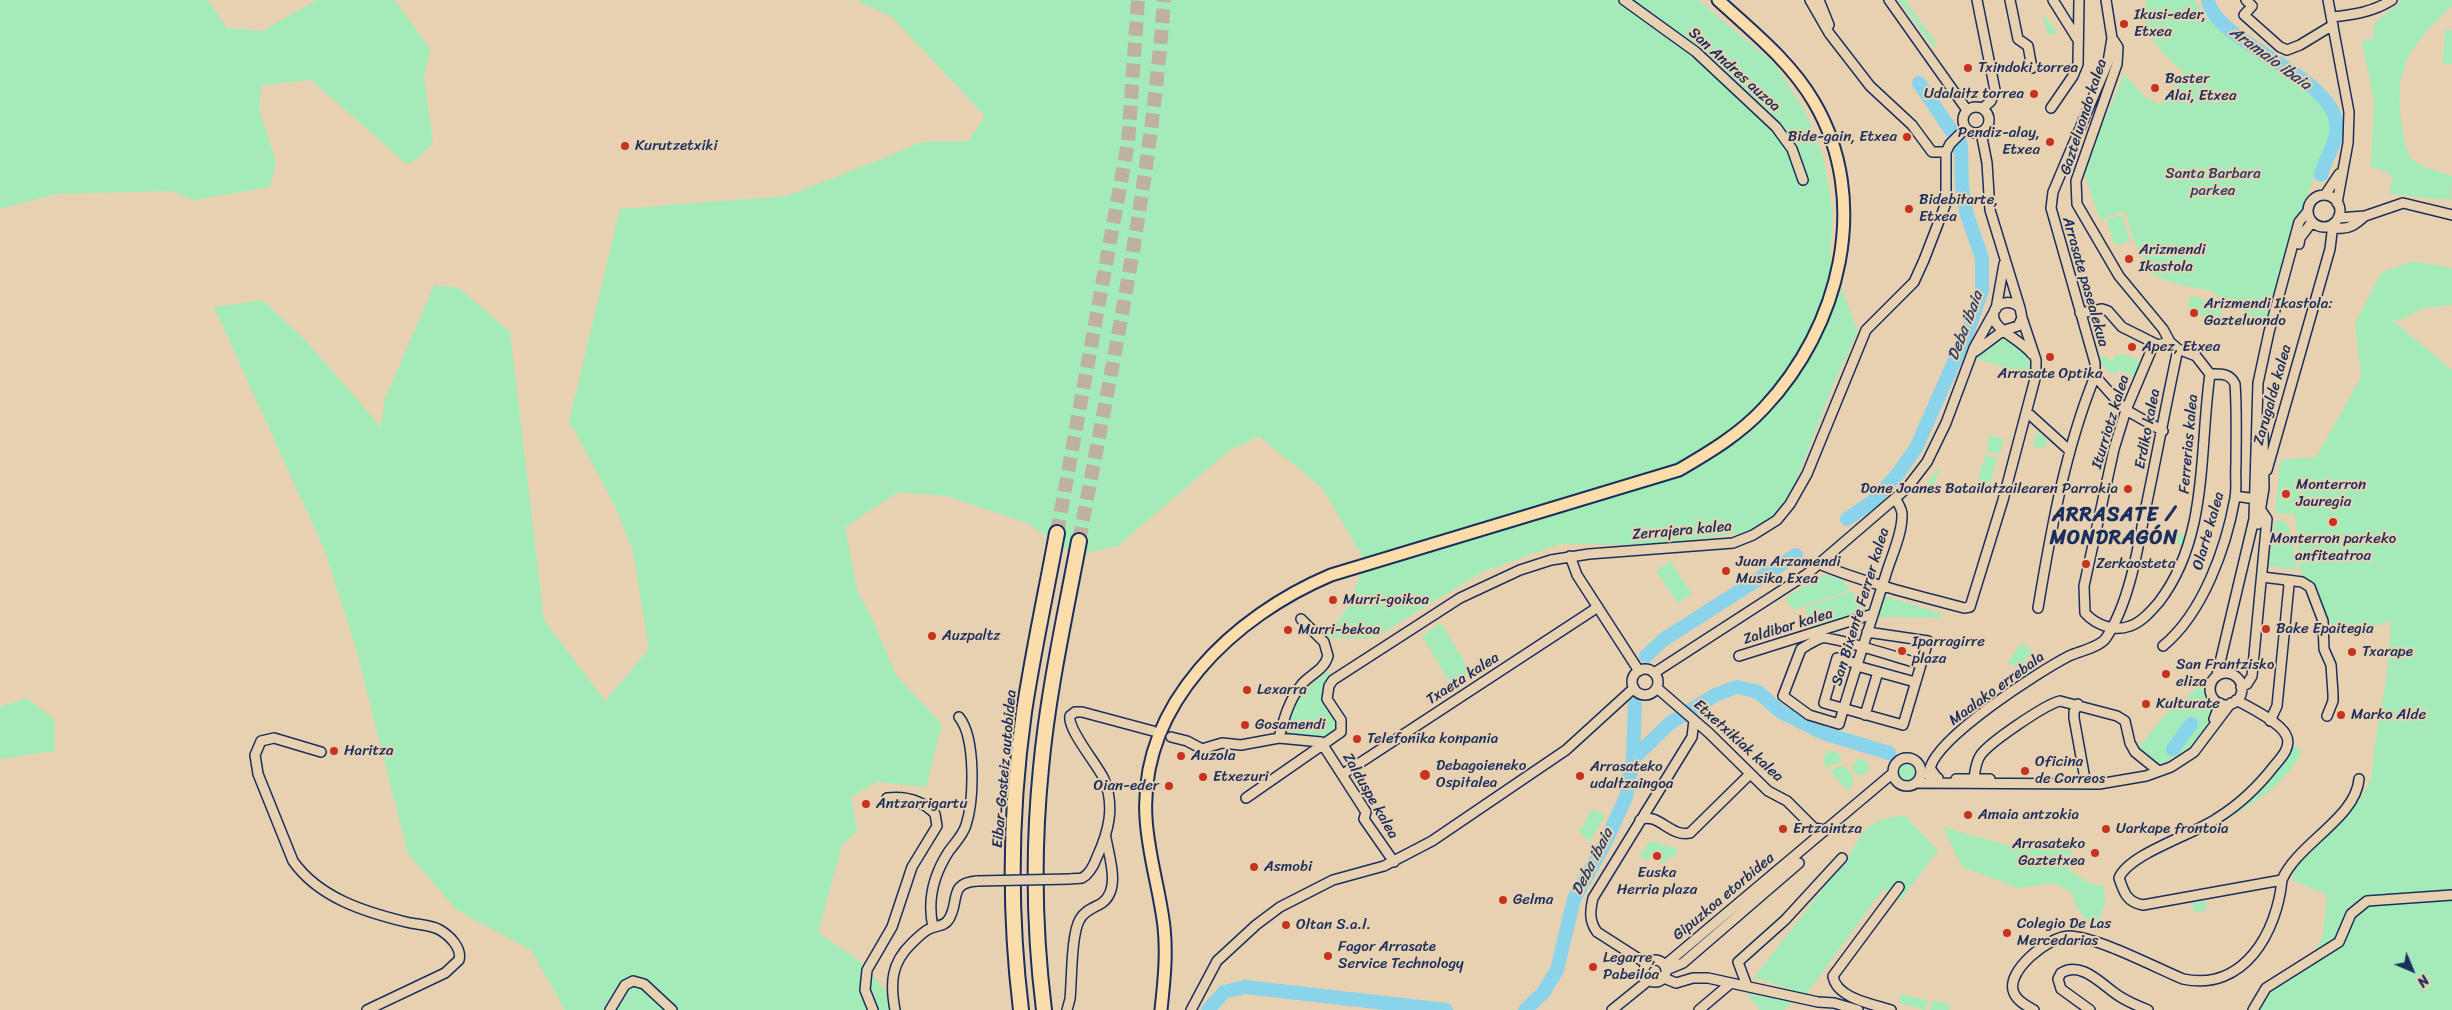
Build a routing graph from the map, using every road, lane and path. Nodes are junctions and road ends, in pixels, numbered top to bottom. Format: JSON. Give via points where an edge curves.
{"nodes":[{"id":1,"x":1624,"y":0,"type":"edge"},
{"id":2,"x":1718,"y":0,"type":"edge"},
{"id":3,"x":1810,"y":0,"type":"edge"},
{"id":4,"x":1819,"y":0,"type":"edge"},
{"id":5,"x":1889,"y":0,"type":"edge"},
{"id":6,"x":1977,"y":0,"type":"edge"},
{"id":7,"x":2010,"y":0,"type":"edge"},
{"id":8,"x":2053,"y":0,"type":"edge"},
{"id":9,"x":2079,"y":0,"type":"edge"},
{"id":10,"x":2106,"y":0,"type":"edge"},
{"id":11,"x":2246,"y":0,"type":"edge"},
{"id":12,"x":2328,"y":0,"type":"edge"},
{"id":13,"x":2390,"y":1,"type":"edge"},
{"id":14,"x":2332,"y":21,"type":"junction"},
{"id":15,"x":1829,"y":33,"type":"junction"},
{"id":16,"x":2112,"y":38,"type":"junction"},
{"id":17,"x":2078,"y":41,"type":"junction"},
{"id":18,"x":2032,"y":68,"type":"dead end"},
{"id":19,"x":1983,"y":108,"type":"junction"},
{"id":20,"x":2051,"y":108,"type":"dead end"},
{"id":21,"x":1967,"y":110,"type":"junction"},
{"id":22,"x":1964,"y":130,"type":"junction"},
{"id":23,"x":1981,"y":132,"type":"junction"},
{"id":24,"x":1948,"y":148,"type":"junction"},
{"id":25,"x":2342,"y":170,"type":"junction"},
{"id":26,"x":1803,"y":180,"type":"dead end"},
{"id":27,"x":2325,"y":196,"type":"junction"},
{"id":28,"x":2337,"y":203,"type":"junction"},
{"id":29,"x":2308,"y":211,"type":"junction"},
{"id":30,"x":2452,"y":215,"type":"edge"},
{"id":31,"x":2335,"y":221,"type":"junction"},
{"id":32,"x":2312,"y":222,"type":"junction"},
{"id":33,"x":2004,"y":264,"type":"junction"},
{"id":34,"x":2020,"y":308,"type":"junction"},
{"id":35,"x":1995,"y":311,"type":"junction"},
{"id":36,"x":2080,"y":313,"type":"junction"},
{"id":37,"x":2022,"y":318,"type":"junction"},
{"id":38,"x":2004,"y":330,"type":"junction"},
{"id":39,"x":2170,"y":342,"type":"junction"},
{"id":40,"x":2156,"y":344,"type":"junction"},
{"id":41,"x":2178,"y":349,"type":"junction"},
{"id":42,"x":2034,"y":356,"type":"junction"},
{"id":43,"x":1970,"y":362,"type":"junction"},
{"id":44,"x":2210,"y":374,"type":"junction"},
{"id":45,"x":2095,"y":376,"type":"junction"},
{"id":46,"x":2126,"y":410,"type":"junction"},
{"id":47,"x":2028,"y":413,"type":"junction"},
{"id":48,"x":2163,"y":431,"type":"junction"},
{"id":49,"x":2070,"y":451,"type":"junction"},
{"id":50,"x":2264,"y":488,"type":"junction"},
{"id":51,"x":2235,"y":496,"type":"junction"},
{"id":52,"x":1896,"y":499,"type":"junction"},
{"id":53,"x":2256,"y":499,"type":"junction"},
{"id":54,"x":2261,"y":510,"type":"junction"},
{"id":55,"x":1057,"y":533,"type":"tunnel mouth"},
{"id":56,"x":1079,"y":540,"type":"tunnel mouth"},
{"id":57,"x":1570,"y":556,"type":"junction"},
{"id":58,"x":1820,"y":564,"type":"junction"},
{"id":59,"x":2262,"y":577,"type":"junction"},
{"id":60,"x":2287,"y":580,"type":"junction"},
{"id":61,"x":1882,"y":585,"type":"junction"},
{"id":62,"x":1598,"y":607,"type":"junction"},
{"id":63,"x":2038,"y":608,"type":"dead end"},
{"id":64,"x":1873,"y":614,"type":"junction"},
{"id":65,"x":1300,"y":619,"type":"dead end"},
{"id":66,"x":2111,"y":628,"type":"junction"},
{"id":67,"x":1867,"y":632,"type":"junction"},
{"id":68,"x":2104,"y":640,"type":"joint"},
{"id":69,"x":2163,"y":646,"type":"dead end"},
{"id":70,"x":1862,"y":648,"type":"junction"},
{"id":71,"x":1740,"y":656,"type":"dead end"},
{"id":72,"x":1921,"y":664,"type":"junction"},
{"id":73,"x":1857,"y":665,"type":"junction"},
{"id":74,"x":1638,"y":671,"type":"junction"},
{"id":75,"x":1878,"y":672,"type":"junction"},
{"id":76,"x":1654,"y":673,"type":"junction"},
{"id":77,"x":2221,"y":674,"type":"junction"},
{"id":78,"x":1915,"y":682,"type":"junction"},
{"id":79,"x":2241,"y":687,"type":"junction"},
{"id":80,"x":1634,"y":688,"type":"junction"},
{"id":81,"x":1657,"y":688,"type":"junction"},
{"id":82,"x":2234,"y":702,"type":"junction"},
{"id":83,"x":2220,"y":703,"type":"junction"},
{"id":84,"x":2078,"y":704,"type":"junction"},
{"id":85,"x":1844,"y":709,"type":"junction"},
{"id":86,"x":1865,"y":715,"type":"junction"},
{"id":87,"x":2327,"y":716,"type":"dead end"},
{"id":88,"x":959,"y":718,"type":"dead end"},
{"id":89,"x":1694,"y":720,"type":"junction"},
{"id":90,"x":2270,"y":721,"type":"junction"},
{"id":91,"x":1153,"y":732,"type":"dead end"},
{"id":92,"x":1709,"y":733,"type":"junction"},
{"id":93,"x":1171,"y":737,"type":"dead end"},
{"id":94,"x":1692,"y":737,"type":"junction"},
{"id":95,"x":1279,"y":738,"type":"junction"},
{"id":96,"x":1947,"y":743,"type":"junction"},
{"id":97,"x":1324,"y":745,"type":"junction"},
{"id":98,"x":321,"y":752,"type":"dead end"},
{"id":99,"x":1920,"y":768,"type":"junction"},
{"id":100,"x":2156,"y":769,"type":"junction"},
{"id":101,"x":1893,"y":773,"type":"junction"},
{"id":102,"x":1343,"y":774,"type":"junction"},
{"id":103,"x":1750,"y":774,"type":"junction"},
{"id":104,"x":1937,"y":778,"type":"junction"},
{"id":105,"x":1974,"y":778,"type":"junction"},
{"id":106,"x":2085,"y":779,"type":"junction"},
{"id":107,"x":2360,"y":779,"type":"dead end"},
{"id":108,"x":1917,"y":783,"type":"junction"},
{"id":109,"x":1898,"y":784,"type":"junction"},
{"id":110,"x":1872,"y":792,"type":"junction"},
{"id":111,"x":887,"y":798,"type":"dead end"},
{"id":112,"x":1246,"y":798,"type":"dead end"},
{"id":113,"x":1649,"y":806,"type":"junction"},
{"id":114,"x":1652,"y":818,"type":"junction"},
{"id":115,"x":1640,"y":820,"type":"junction"},
{"id":116,"x":1824,"y":830,"type":"junction"},
{"id":117,"x":1106,"y":837,"type":"junction"},
{"id":118,"x":1842,"y":858,"type":"dead end"},
{"id":119,"x":1394,"y":862,"type":"junction"},
{"id":120,"x":1799,"y":863,"type":"dead end"},
{"id":121,"x":2282,"y":880,"type":"junction"},
{"id":122,"x":1899,"y":887,"type":"dead end"},
{"id":123,"x":2452,"y":895,"type":"edge"},
{"id":124,"x":933,"y":927,"type":"junction"},
{"id":125,"x":1647,"y":964,"type":"junction"},
{"id":126,"x":1665,"y":971,"type":"junction"},
{"id":127,"x":1649,"y":980,"type":"junction"},
{"id":128,"x":1731,"y":982,"type":"junction"},
{"id":129,"x":1747,"y":986,"type":"junction"},
{"id":130,"x":1815,"y":1006,"type":"edge"},
{"id":131,"x":1873,"y":1007,"type":"edge"},
{"id":132,"x":367,"y":1010,"type":"edge"},
{"id":133,"x":610,"y":1010,"type":"edge"},
{"id":134,"x":672,"y":1010,"type":"edge"},
{"id":135,"x":873,"y":1010,"type":"edge"},
{"id":136,"x":896,"y":1010,"type":"edge"},
{"id":137,"x":1021,"y":1010,"type":"edge"},
{"id":138,"x":1044,"y":1010,"type":"edge"},
{"id":139,"x":1067,"y":1010,"type":"edge"},
{"id":140,"x":1161,"y":1010,"type":"edge"},
{"id":141,"x":1192,"y":1010,"type":"edge"},
{"id":142,"x":1612,"y":1010,"type":"edge"},
{"id":143,"x":1699,"y":1010,"type":"edge"},
{"id":144,"x":1858,"y":1010,"type":"edge"},
{"id":145,"x":1891,"y":1010,"type":"edge"},
{"id":146,"x":2034,"y":1010,"type":"edge"},
{"id":147,"x":2090,"y":1010,"type":"edge"},
{"id":148,"x":2148,"y":1010,"type":"edge"},
{"id":149,"x":2252,"y":1010,"type":"edge"}],
"edges":[{"from":1,"to":26,"type":"street","name":"San Andres auzoa","via":[[1696,52],[1776,127],[1792,149]]},
{"from":2,"to":140,"type":"main road","via":[[1772,49],[1801,82],[1827,128],[1837,158],[1844,212],[1840,263],[1828,308],[1803,359],[1763,409],[1709,453],[1679,470],[1331,576],[1279,601],[1214,652],[1193,677],[1162,728],[1152,754],[1146,786],[1146,821],[1166,943]]},
{"from":3,"to":15,"type":"street"},
{"from":4,"to":15,"type":"street"},
{"from":5,"to":21,"type":"street"},
{"from":6,"to":19,"type":"street","via":[[1995,90],[1991,102]]},
{"from":7,"to":18,"type":"street","via":[[2018,39],[2028,46]]},
{"from":8,"to":17,"type":"street"},
{"from":9,"to":17,"type":"street"},
{"from":10,"to":16,"type":"street","name":"Arrasate pasealekua"},
{"from":11,"to":14,"type":"street","via":[[2252,6],[2244,15],[2280,48],[2287,50],[2300,45]]},
{"from":12,"to":14,"type":"street"},
{"from":13,"to":14,"type":"street","via":[[2378,8]]},
{"from":14,"to":25,"type":"street","via":[[2349,112],[2348,143]]},
{"from":15,"to":24,"type":"street","via":[[1870,86],[1912,125],[1932,152]]},
{"from":16,"to":36,"type":"street","name":"Arrasate pasealekua","via":[[2103,75],[2053,192],[2051,208]]},
{"from":16,"to":39,"type":"street","name":"Gazteluondo kalea","via":[[2118,47],[2116,71],[2095,122],[2075,192],[2080,210],[2119,276]]},
{"from":17,"to":20,"type":"street","via":[[2078,64]]},
{"from":19,"to":21,"type":"street"},
{"from":19,"to":23,"type":"street","via":[[1988,113],[1989,122]]},
{"from":21,"to":22,"type":"street","via":[[1963,118]]},
{"from":22,"to":23,"type":"street"},
{"from":22,"to":24,"type":"street"},
{"from":23,"to":33,"type":"street","via":[[1990,210]]},
{"from":24,"to":57,"type":"street","name":"Zerrajera kalea","via":[[1946,203],[1914,282],[1866,330],[1807,474],[1777,520],[1733,543]]},
{"from":25,"to":27,"type":"street"},
{"from":25,"to":28,"type":"street"},
{"from":27,"to":28,"type":"street"},
{"from":27,"to":29,"type":"street","via":[[2313,200]]},
{"from":28,"to":31,"type":"street","via":[[2339,210]]},
{"from":29,"to":32,"type":"street"},
{"from":29,"to":53,"type":"street","via":[[2300,222],[2258,383]]},
{"from":30,"to":31,"type":"street","via":[[2403,203],[2365,216],[2344,229],[2337,228]]},
{"from":31,"to":32,"type":"street","via":[[2322,227]]},
{"from":31,"to":50,"type":"street","name":"Zarugalde kalea"},
{"from":32,"to":50,"type":"street","via":[[2300,238],[2263,383]]},
{"from":33,"to":34,"type":"street"},
{"from":33,"to":35,"type":"street"},
{"from":34,"to":35,"type":"street","via":[[2008,302]]},
{"from":34,"to":37,"type":"street"},
{"from":35,"to":38,"type":"street","via":[[1995,321]]},
{"from":35,"to":43,"type":"street","via":[[1974,348]]},
{"from":36,"to":40,"type":"street","via":[[2108,311],[2122,327]]},
{"from":36,"to":45,"type":"street","name":"Arrasate pasealekua"},
{"from":37,"to":38,"type":"street","via":[[2018,326]]},
{"from":37,"to":42,"type":"street"},
{"from":38,"to":42,"type":"street"},
{"from":38,"to":43,"type":"street","via":[[1978,347]]},
{"from":39,"to":40,"type":"street"},
{"from":39,"to":41,"type":"street","name":"Gazteluondo kalea"},
{"from":40,"to":46,"type":"street","name":"Iturriotz kalea","via":[[2147,357]]},
{"from":41,"to":44,"type":"street","name":"Gazteluondo kalea","via":[[2196,356]]},
{"from":41,"to":48,"type":"street","name":"Erdiko kalea"},
{"from":42,"to":47,"type":"street","via":[[2037,368]]},
{"from":43,"to":52,"type":"street","via":[[1946,423],[1926,462]]},
{"from":44,"to":51,"type":"street","name":"Olarte kalea","via":[[2232,377],[2235,384]]},
{"from":44,"to":66,"type":"street","name":"Ferrerias kalea","via":[[2198,505],[2184,559],[2152,610],[2134,625]]},
{"from":45,"to":46,"type":"street"},
{"from":45,"to":49,"type":"street"},
{"from":46,"to":48,"type":"street"},
{"from":46,"to":66,"type":"street","name":"Iturriotz kalea","via":[[2114,449],[2084,586],[2085,613],[2092,621]]},
{"from":47,"to":49,"type":"street"},
{"from":47,"to":61,"type":"street","via":[[1970,607]]},
{"from":48,"to":66,"type":"street","name":"Erdiko kalea","via":[[2137,552]]},
{"from":49,"to":63,"type":"street","via":[[2054,516]]},
{"from":50,"to":54,"type":"street"},
{"from":51,"to":53,"type":"street"},
{"from":51,"to":69,"type":"street","name":"Olarte kalea","via":[[2211,577],[2191,616]]},
{"from":52,"to":58,"type":"street","via":[[1830,552]]},
{"from":52,"to":61,"type":"street","name":"San Bixente Ferrer kalea","via":[[1902,517]]},
{"from":53,"to":77,"type":"street"},
{"from":54,"to":59,"type":"street","via":[[2268,519]]},
{"from":54,"to":77,"type":"street"},
{"from":55,"to":137,"type":"highway","name":"Eibar-Gasteiz autobidea","via":[[1019,757],[1012,872],[1013,926]]},
{"from":56,"to":138,"type":"highway","via":[[1058,649],[1041,768],[1036,846],[1037,957]]},
{"from":57,"to":62,"type":"street","via":[[1576,575]]},
{"from":57,"to":97,"type":"street","name":"Zerrajera kalea","via":[[1520,570],[1460,598],[1333,680],[1327,699],[1341,720],[1342,728],[1338,736]]},
{"from":58,"to":61,"type":"street"},
{"from":58,"to":76,"type":"street"},
{"from":59,"to":60,"type":"street"},
{"from":59,"to":79,"type":"street","via":[[2252,676]]},
{"from":60,"to":87,"type":"street","via":[[2310,587],[2324,621],[2324,649],[2331,665],[2333,694]]},
{"from":60,"to":90,"type":"street","via":[[2290,585],[2277,706]]},
{"from":61,"to":64,"type":"street","name":"San Bixente Ferrer kalea"},
{"from":62,"to":74,"type":"street"},
{"from":62,"to":102,"type":"street","name":"Txaeta kalea"},
{"from":64,"to":67,"type":"street","name":"San Bixente Ferrer kalea"},
{"from":64,"to":71,"type":"street","name":"Zaldibar kalea"},
{"from":65,"to":95,"type":"street","via":[[1324,642],[1328,656],[1322,668],[1302,684],[1292,699]]},
{"from":66,"to":68,"type":"street","name":"Erdiko kalea"},
{"from":67,"to":70,"type":"street","name":"San Bixente Ferrer kalea"},
{"from":67,"to":72,"type":"street","via":[[1928,641]]},
{"from":68,"to":96,"type":"street","name":"Maalako errebala","via":[[2042,672]]},
{"from":70,"to":72,"type":"street"},
{"from":70,"to":73,"type":"street","name":"San Bixente Ferrer kalea"},
{"from":70,"to":85,"type":"street","name":"San Bixente Ferrer kalea","via":[[1828,638],[1804,647],[1784,693],[1785,699],[1808,715],[1839,724]]},
{"from":72,"to":78,"type":"street"},
{"from":73,"to":75,"type":"street"},
{"from":73,"to":85,"type":"street","name":"San Bixente Ferrer kalea"},
{"from":73,"to":85,"type":"street","via":[[1837,658],[1824,703]]},
{"from":74,"to":76,"type":"street","via":[[1645,669]]},
{"from":74,"to":80,"type":"street","via":[[1633,676]]},
{"from":75,"to":78,"type":"street"},
{"from":75,"to":86,"type":"street"},
{"from":76,"to":81,"type":"street","via":[[1658,680]]},
{"from":77,"to":79,"type":"street","via":[[2238,678]]},
{"from":77,"to":83,"type":"street","via":[[2206,684]]},
{"from":78,"to":86,"type":"street","via":[[1903,725]]},
{"from":79,"to":82,"type":"street"},
{"from":80,"to":81,"type":"street","via":[[1639,694],[1647,695]]},
{"from":80,"to":119,"type":"street","via":[[1566,750],[1432,841]]},
{"from":81,"to":89,"type":"street","name":"Etxetxikiak kalea"},
{"from":82,"to":83,"type":"street"},
{"from":82,"to":90,"type":"street"},
{"from":82,"to":108,"type":"street","via":[[2194,752],[2171,767],[2146,776],[2099,784]]},
{"from":83,"to":100,"type":"street","via":[[2213,721],[2190,750],[2178,760]]},
{"from":84,"to":100,"type":"street","via":[[2125,721],[2135,752]]},
{"from":84,"to":105,"type":"street","via":[[2056,702],[2008,732],[1978,757]]},
{"from":84,"to":106,"type":"street","via":[[2074,718]]},
{"from":85,"to":86,"type":"street"},
{"from":88,"to":124,"type":"street","via":[[966,725],[971,749],[966,826],[940,864],[932,889]]},
{"from":89,"to":92,"type":"street","name":"Etxetxikiak kalea"},
{"from":89,"to":94,"type":"street"},
{"from":90,"to":121,"type":"street","via":[[2282,729],[2288,739],[2286,752],[2264,780],[2246,798],[2202,828],[2129,864],[2119,878],[2124,895],[2134,903],[2144,905]]},
{"from":91,"to":117,"type":"street","via":[[1082,712],[1075,712],[1069,717],[1070,726],[1094,760],[1108,791],[1110,822]]},
{"from":92,"to":94,"type":"street","via":[[1698,733]]},
{"from":92,"to":103,"type":"street","name":"Etxetxikiak kalea"},
{"from":93,"to":95,"type":"street","name":"Zalduspe kalea","via":[[1202,749],[1222,743],[1241,745]]},
{"from":94,"to":113,"type":"street"},
{"from":95,"to":97,"type":"street","name":"Zalduspe kalea","via":[[1317,741]]},
{"from":96,"to":99,"type":"street","via":[[1937,748]]},
{"from":96,"to":104,"type":"street","name":"Maalako errebala","via":[[1930,768]]},
{"from":97,"to":102,"type":"street","name":"Zalduspe kalea"},
{"from":97,"to":112,"type":"street","name":"Zalduspe kalea"},
{"from":98,"to":132,"type":"street","via":[[270,737],[261,741],[256,751],[258,774],[293,861],[302,872],[341,900],[395,919],[438,929],[460,952],[459,960],[446,973]]},
{"from":99,"to":101,"type":"street","via":[[1911,759],[1904,758],[1896,763]]},
{"from":99,"to":104,"type":"street"},
{"from":99,"to":108,"type":"street"},
{"from":100,"to":106,"type":"street"},
{"from":101,"to":109,"type":"street"},
{"from":101,"to":110,"type":"street","name":"Gipuzkoa etorbidea"},
{"from":102,"to":119,"type":"street","name":"Zalduspe kalea","via":[[1366,812],[1364,819]]},
{"from":103,"to":114,"type":"street","via":[[1690,833],[1677,833]]},
{"from":103,"to":116,"type":"street","name":"Etxetxikiak kalea","via":[[1768,791],[1787,801],[1814,828]]},
{"from":104,"to":105,"type":"street"},
{"from":105,"to":106,"type":"street"},
{"from":107,"to":121,"type":"street","via":[[2354,797],[2333,823],[2294,860]]},
{"from":108,"to":109,"type":"street","via":[[1906,787]]},
{"from":109,"to":110,"type":"street","name":"Gipuzkoa etorbidea"},
{"from":110,"to":116,"type":"street","name":"Gipuzkoa etorbidea"},
{"from":111,"to":135,"type":"street","via":[[902,796],[924,804],[935,814],[937,826],[912,867],[892,927],[868,970],[865,990]]},
{"from":113,"to":114,"type":"street"},
{"from":113,"to":115,"type":"street"},
{"from":114,"to":115,"type":"street"},
{"from":115,"to":125,"type":"street","via":[[1593,898],[1590,917],[1597,932]]},
{"from":116,"to":126,"type":"street","name":"Gipuzkoa etorbidea"},
{"from":117,"to":124,"type":"street","bridge":true,"via":[[1090,872],[1081,878],[965,882],[959,886],[949,920],[942,926]]},
{"from":117,"to":139,"type":"street","via":[[1111,889],[1107,898],[1080,918]]},
{"from":118,"to":129,"type":"street","via":[[1785,920],[1738,962]]},
{"from":119,"to":141,"type":"street","via":[[1333,880],[1280,906],[1218,961]]},
{"from":120,"to":126,"type":"street","via":[[1683,963]]},
{"from":121,"to":146,"type":"street","via":[[2264,938],[2247,962],[2233,974],[2208,982],[2195,982],[2089,939],[2067,936],[2039,947],[2013,979],[2012,986],[2018,1000]]},
{"from":122,"to":131,"type":"street","via":[[1833,976],[1837,989]]},
{"from":123,"to":149,"type":"street","via":[[2367,901],[2351,914],[2339,942],[2277,979],[2266,988]]},
{"from":124,"to":136,"type":"street","via":[[916,939],[897,961],[892,981]]},
{"from":125,"to":126,"type":"street","via":[[1656,960]]},
{"from":125,"to":127,"type":"street","via":[[1645,974]]},
{"from":126,"to":127,"type":"street","via":[[1658,982]]},
{"from":126,"to":128,"type":"street","via":[[1676,983],[1693,978]]},
{"from":127,"to":142,"type":"street"},
{"from":128,"to":129,"type":"street"},
{"from":128,"to":143,"type":"street"},
{"from":129,"to":130,"type":"street"},
{"from":130,"to":144,"type":"street","via":[[1834,1003]]},
{"from":131,"to":145,"type":"street"},
{"from":133,"to":134,"type":"street","via":[[625,985],[633,981],[644,984]]},
{"from":147,"to":148,"type":"street","via":[[2061,989],[2058,979],[2061,974],[2072,970],[2085,973],[2107,985],[2118,996]]}]}
